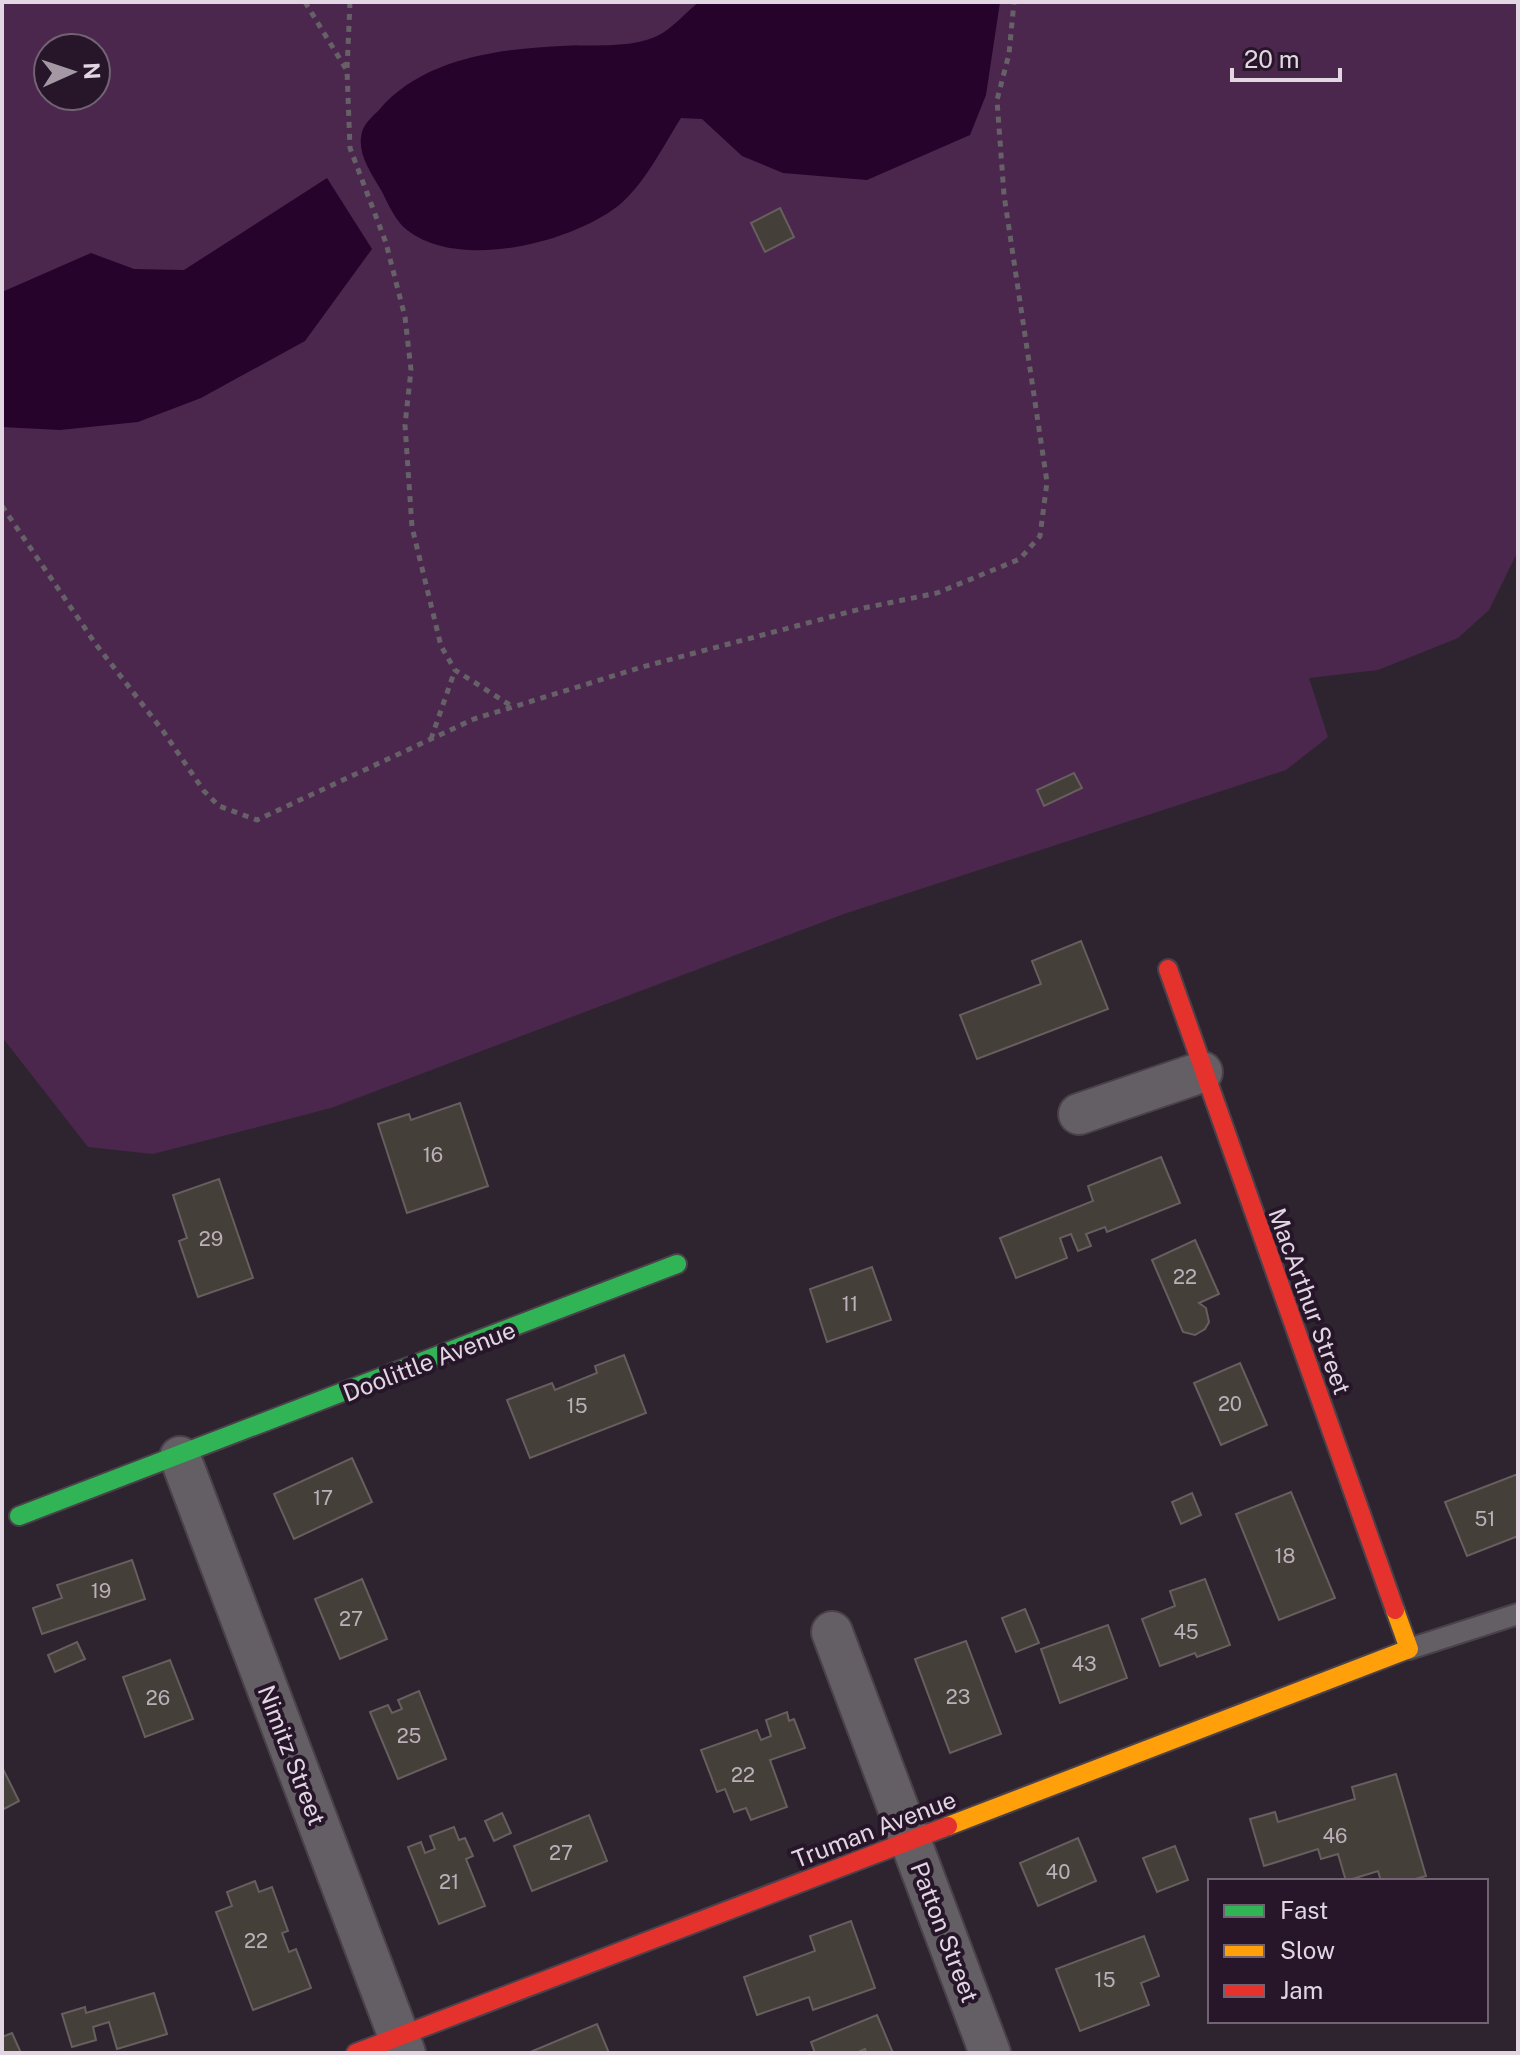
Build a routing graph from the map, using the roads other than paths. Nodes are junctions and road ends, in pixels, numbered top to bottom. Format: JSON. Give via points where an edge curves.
{"nodes":[{"id":1,"x":1168,"y":969,"type":"dead end"},
{"id":2,"x":1202,"y":1072,"type":"junction"},
{"id":3,"x":1079,"y":1114,"type":"dead end"},
{"id":4,"x":677,"y":1264,"type":"dead end"},
{"id":5,"x":180,"y":1457,"type":"junction"},
{"id":6,"x":19,"y":1516,"type":"dead end"},
{"id":7,"x":1518,"y":1614,"type":"edge"},
{"id":8,"x":832,"y":1632,"type":"dead end"},
{"id":9,"x":1409,"y":1649,"type":"junction"},
{"id":10,"x":910,"y":1841,"type":"junction"},
{"id":11,"x":402,"y":2045,"type":"edge"},
{"id":12,"x":356,"y":2053,"type":"edge"},
{"id":13,"x":990,"y":2053,"type":"edge"}],
"edges":[{"from":1,"to":2,"type":"street","name":"MacArthur Street"},
{"from":2,"to":3,"type":"street"},
{"from":2,"to":9,"type":"street","name":"MacArthur Street"},
{"from":4,"to":5,"type":"street","name":"Doolittle Avenue"},
{"from":5,"to":6,"type":"street","name":"Doolittle Avenue"},
{"from":5,"to":11,"type":"street","name":"Nimitz Street"},
{"from":7,"to":9,"type":"lane"},
{"from":8,"to":10,"type":"street","name":"Patton Street"},
{"from":9,"to":10,"type":"street","name":"Truman Avenue"},
{"from":10,"to":11,"type":"street","name":"Truman Avenue"},
{"from":10,"to":13,"type":"street","name":"Patton Street"},
{"from":11,"to":12,"type":"street","name":"Truman Avenue"}]}
